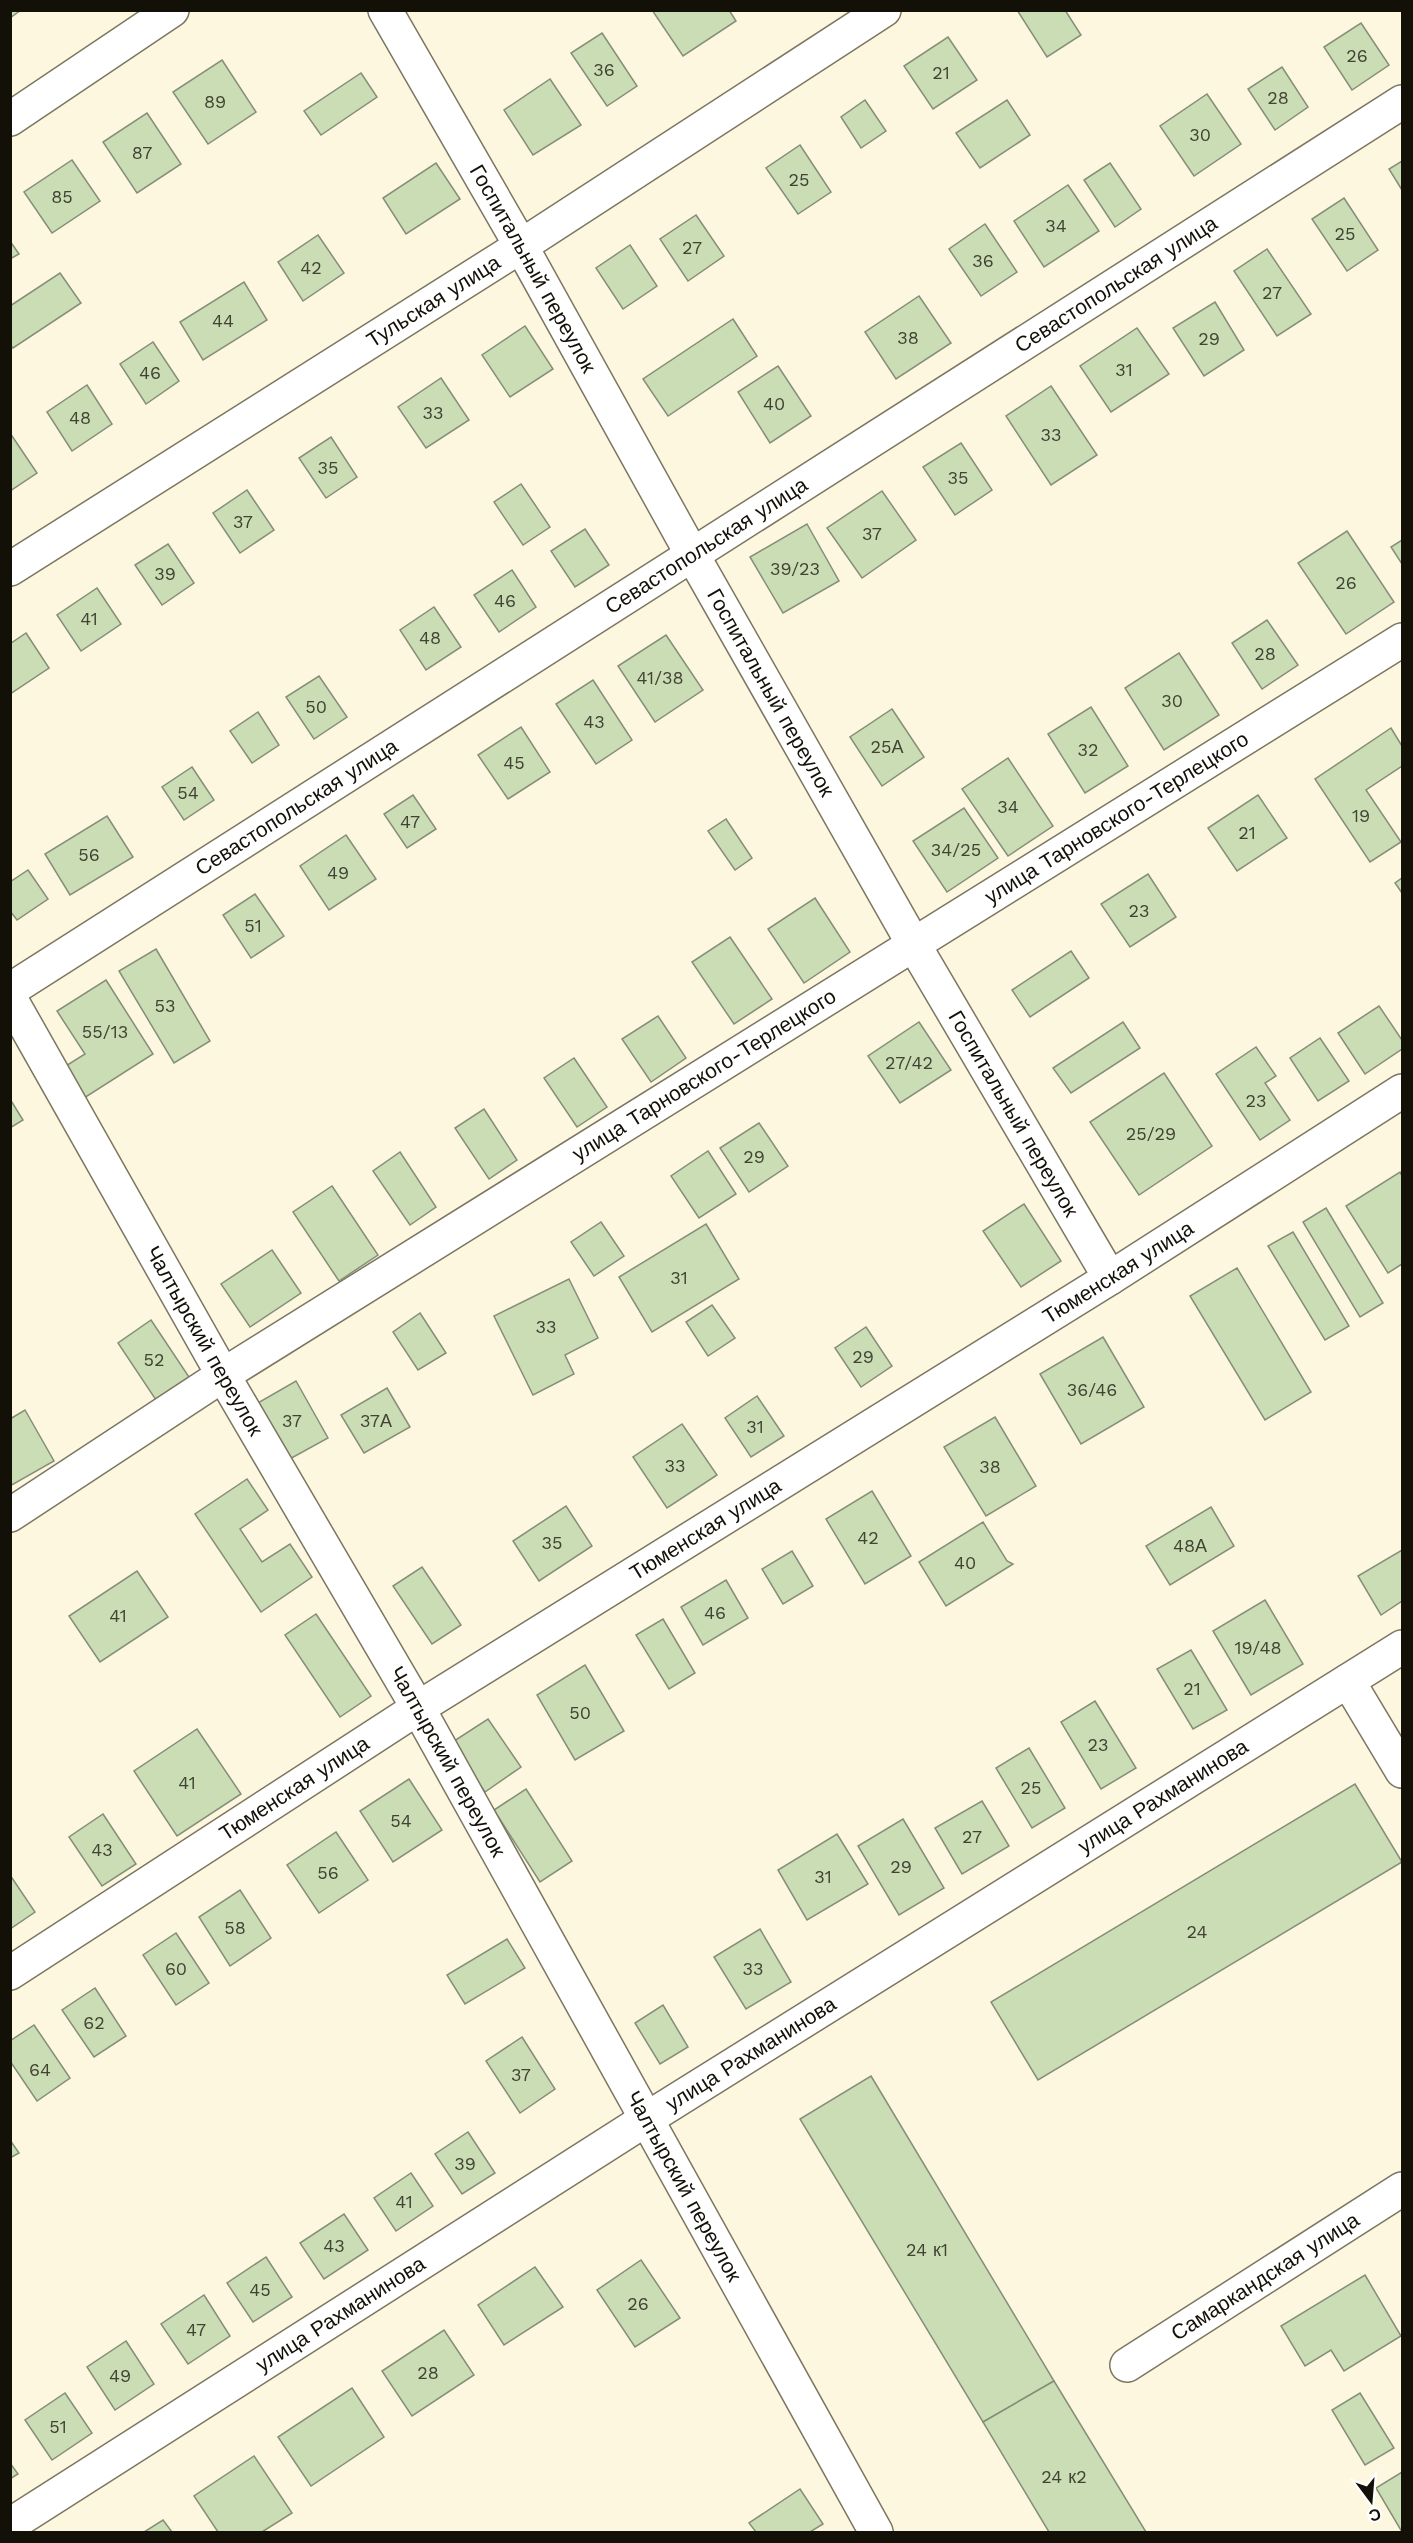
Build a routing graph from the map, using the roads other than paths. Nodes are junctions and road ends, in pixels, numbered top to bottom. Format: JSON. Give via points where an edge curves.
{"nodes":[{"id":1,"x":172,"y":10,"type":"edge"},
{"id":2,"x":385,"y":10,"type":"edge"},
{"id":3,"x":884,"y":10,"type":"edge"},
{"id":4,"x":1402,"y":102,"type":"edge"},
{"id":5,"x":10,"y":118,"type":"edge"},
{"id":6,"x":521,"y":246,"type":"junction"},
{"id":7,"x":693,"y":556,"type":"junction"},
{"id":8,"x":10,"y":568,"type":"edge"},
{"id":9,"x":1402,"y":640,"type":"edge"},
{"id":10,"x":914,"y":945,"type":"junction"},
{"id":11,"x":10,"y":990,"type":"edge"},
{"id":12,"x":10,"y":998,"type":"edge"},
{"id":13,"x":1402,"y":1091,"type":"edge"},
{"id":14,"x":1110,"y":1278,"type":"junction"},
{"id":15,"x":223,"y":1375,"type":"junction"},
{"id":16,"x":10,"y":1515,"type":"edge"},
{"id":17,"x":1402,"y":1647,"type":"edge"},
{"id":18,"x":1348,"y":1681,"type":"junction"},
{"id":19,"x":418,"y":1708,"type":"junction"},
{"id":20,"x":1402,"y":1771,"type":"edge"},
{"id":21,"x":10,"y":1973,"type":"edge"},
{"id":22,"x":645,"y":2120,"type":"junction"},
{"id":23,"x":1402,"y":2189,"type":"edge"},
{"id":24,"x":1127,"y":2366,"type":"dead end"},
{"id":25,"x":10,"y":2525,"type":"edge"},
{"id":26,"x":876,"y":2532,"type":"edge"}],
"edges":[{"from":1,"to":5,"type":"street"},
{"from":2,"to":6,"type":"street","name":"Госпитальный переулок"},
{"from":3,"to":6,"type":"street","name":"Тульская улица"},
{"from":4,"to":7,"type":"street","name":"Севастопольская улица"},
{"from":6,"to":7,"type":"street","name":"Госпитальный переулок"},
{"from":6,"to":8,"type":"street","name":"Тульская улица"},
{"from":7,"to":10,"type":"street","name":"Госпитальный переулок"},
{"from":7,"to":11,"type":"street","name":"Севастопольская улица"},
{"from":9,"to":10,"type":"street","name":"улица Тарновского-Терлецкого"},
{"from":10,"to":14,"type":"street","name":"Госпитальный переулок"},
{"from":10,"to":15,"type":"street","name":"улица Тарновского-Терлецкого"},
{"from":12,"to":15,"type":"street","name":"Чалтырский переулок"},
{"from":13,"to":14,"type":"street","name":"Тюменская улица"},
{"from":14,"to":19,"type":"street","name":"Тюменская улица"},
{"from":15,"to":16,"type":"street","name":"улица Тарновского-Терлецкого"},
{"from":15,"to":19,"type":"street","name":"Чалтырский переулок"},
{"from":17,"to":18,"type":"street","name":"улица Рахманинова"},
{"from":18,"to":20,"type":"street"},
{"from":18,"to":22,"type":"street","name":"улица Рахманинова"},
{"from":19,"to":21,"type":"street","name":"Тюменская улица"},
{"from":19,"to":22,"type":"street","name":"Чалтырский переулок"},
{"from":22,"to":25,"type":"street","name":"улица Рахманинова"},
{"from":22,"to":26,"type":"street","name":"Чалтырский переулок"},
{"from":23,"to":24,"type":"street","name":"Самаркандская улица"}]}
